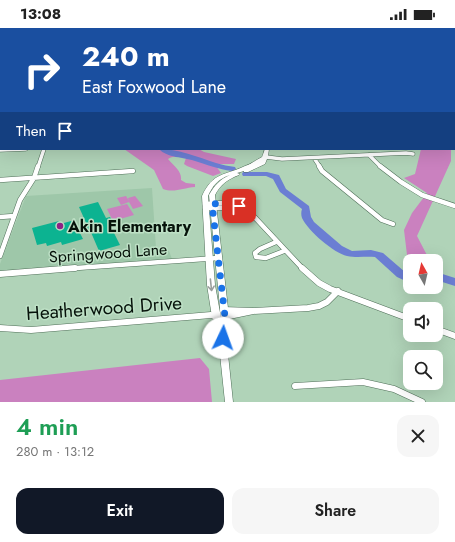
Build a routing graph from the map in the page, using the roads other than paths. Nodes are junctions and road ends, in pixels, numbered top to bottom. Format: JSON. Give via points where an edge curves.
{"nodes":[{"id":1,"x":44,"y":150,"type":"edge"},
{"id":2,"x":268,"y":150,"type":"edge"},
{"id":3,"x":413,"y":154,"type":"dead end"},
{"id":4,"x":369,"y":155,"type":"junction"},
{"id":5,"x":266,"y":157,"type":"junction"},
{"id":6,"x":314,"y":158,"type":"junction"},
{"id":7,"x":133,"y":171,"type":"dead end"},
{"id":8,"x":34,"y":178,"type":"junction"},
{"id":9,"x":0,"y":180,"type":"edge"},
{"id":10,"x":209,"y":206,"type":"junction"},
{"id":11,"x":455,"y":206,"type":"edge"},
{"id":12,"x":14,"y":216,"type":"junction"},
{"id":13,"x":0,"y":217,"type":"edge"},
{"id":14,"x":393,"y":224,"type":"dead end"},
{"id":15,"x":276,"y":242,"type":"junction"},
{"id":16,"x":284,"y":252,"type":"junction"},
{"id":17,"x":0,"y":256,"type":"edge"},
{"id":18,"x":218,"y":258,"type":"junction"},
{"id":19,"x":209,"y":259,"type":"junction"},
{"id":20,"x":0,"y":274,"type":"edge"},
{"id":21,"x":338,"y":291,"type":"junction"},
{"id":22,"x":224,"y":314,"type":"junction"},
{"id":23,"x":214,"y":315,"type":"junction"},
{"id":24,"x":403,"y":316,"type":"edge"},
{"id":25,"x":222,"y":326,"type":"junction"},
{"id":26,"x":0,"y":328,"type":"edge"},
{"id":27,"x":443,"y":332,"type":"edge"},
{"id":28,"x":455,"y":336,"type":"edge"},
{"id":29,"x":296,"y":386,"type":"dead end"},
{"id":30,"x":229,"y":402,"type":"edge"},
{"id":31,"x":422,"y":402,"type":"edge"}],
"edges":[{"from":1,"to":8,"type":"street"},
{"from":2,"to":5,"type":"street"},
{"from":3,"to":4,"type":"street"},
{"from":4,"to":6,"type":"street"},
{"from":4,"to":11,"type":"street","via":[[415,191]]},
{"from":5,"to":6,"type":"street"},
{"from":5,"to":10,"type":"street","via":[[256,168],[220,183]]},
{"from":6,"to":14,"type":"street","via":[[322,171],[382,220]]},
{"from":7,"to":8,"type":"street"},
{"from":8,"to":9,"type":"street"},
{"from":8,"to":12,"type":"street"},
{"from":10,"to":15,"type":"street","via":[[230,207],[248,212]]},
{"from":10,"to":18,"type":"street"},
{"from":10,"to":19,"type":"street"},
{"from":12,"to":13,"type":"street"},
{"from":12,"to":17,"type":"street"},
{"from":15,"to":16,"type":"street"},
{"from":15,"to":16,"type":"street","via":[[260,249],[255,253],[256,257],[266,258]]},
{"from":16,"to":21,"type":"street","via":[[319,283]]},
{"from":18,"to":19,"type":"street","name":"Springwood Lane"},
{"from":18,"to":22,"type":"street"},
{"from":19,"to":20,"type":"street","name":"Springwood Lane"},
{"from":19,"to":23,"type":"street","one_way":true},
{"from":21,"to":22,"type":"street","name":"Heatherwood Drive","via":[[319,306]]},
{"from":21,"to":24,"type":"street"},
{"from":22,"to":23,"type":"street","name":"Heatherwood Drive"},
{"from":22,"to":25,"type":"street"},
{"from":23,"to":25,"type":"street"},
{"from":23,"to":26,"type":"street","name":"Heatherwood Drive","via":[[31,330]]},
{"from":25,"to":30,"type":"street"},
{"from":27,"to":28,"type":"street"},
{"from":29,"to":31,"type":"street","via":[[363,382],[394,389]]}]}
